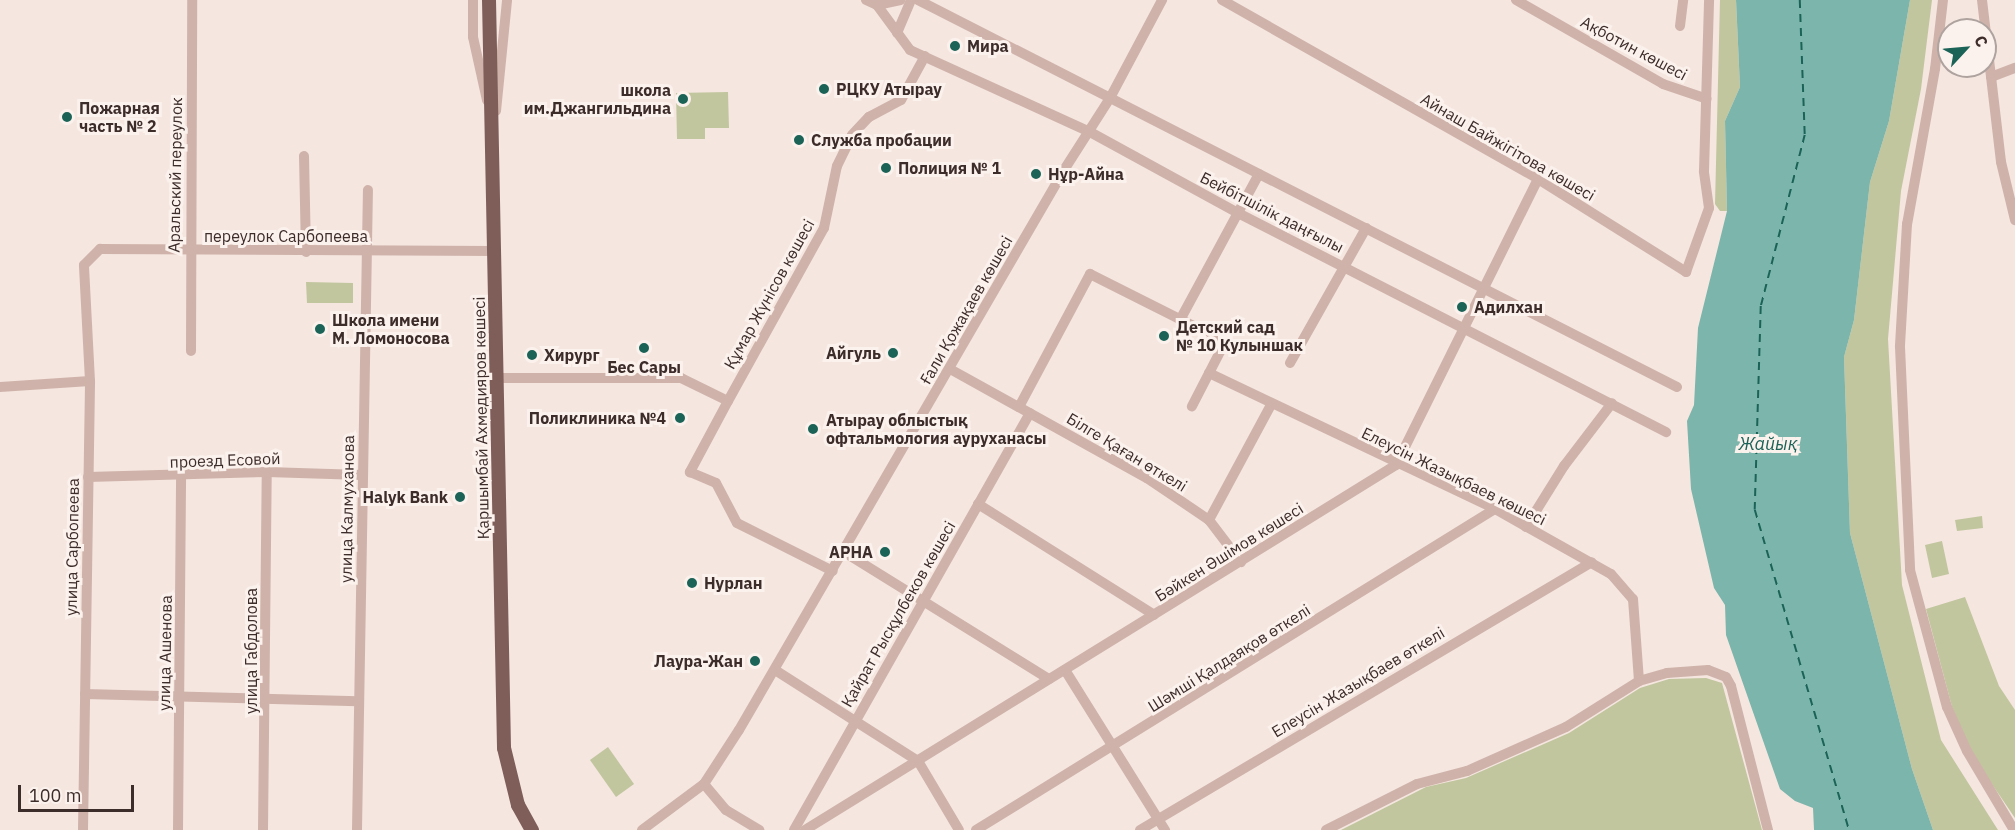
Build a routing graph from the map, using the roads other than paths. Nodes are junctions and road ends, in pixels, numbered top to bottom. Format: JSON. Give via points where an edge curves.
{"nodes":[{"id":1,"x":192,"y":0,"type":"edge"},
{"id":2,"x":473,"y":0,"type":"edge"},
{"id":3,"x":489,"y":0,"type":"edge"},
{"id":4,"x":507,"y":0,"type":"edge"},
{"id":5,"x":900,"y":0,"type":"edge"},
{"id":6,"x":911,"y":0,"type":"edge"},
{"id":7,"x":918,"y":0,"type":"edge"},
{"id":8,"x":1162,"y":0,"type":"edge"},
{"id":9,"x":1222,"y":0,"type":"edge"},
{"id":10,"x":1516,"y":0,"type":"edge"},
{"id":11,"x":1683,"y":0,"type":"edge"},
{"id":12,"x":1709,"y":0,"type":"edge"},
{"id":13,"x":1943,"y":0,"type":"edge"},
{"id":14,"x":1982,"y":0,"type":"edge"},
{"id":15,"x":871,"y":3,"type":"edge"},
{"id":16,"x":1984,"y":18,"type":"edge"},
{"id":17,"x":1680,"y":26,"type":"dead end"},
{"id":18,"x":897,"y":33,"type":"junction"},
{"id":19,"x":925,"y":57,"type":"junction"},
{"id":20,"x":2015,"y":68,"type":"edge"},
{"id":21,"x":1997,"y":75,"type":"edge"},
{"id":22,"x":1991,"y":78,"type":"edge"},
{"id":23,"x":1110,"y":98,"type":"junction"},
{"id":24,"x":1707,"y":99,"type":"junction"},
{"id":25,"x":494,"y":129,"type":"junction"},
{"id":26,"x":1090,"y":132,"type":"junction"},
{"id":27,"x":304,"y":156,"type":"dead end"},
{"id":28,"x":1259,"y":174,"type":"junction"},
{"id":29,"x":1538,"y":179,"type":"junction"},
{"id":30,"x":368,"y":190,"type":"dead end"},
{"id":31,"x":1238,"y":213,"type":"junction"},
{"id":32,"x":2015,"y":220,"type":"edge"},
{"id":33,"x":1366,"y":228,"type":"junction"},
{"id":34,"x":189,"y":251,"type":"junction"},
{"id":35,"x":494,"y":251,"type":"junction"},
{"id":36,"x":306,"y":252,"type":"junction"},
{"id":37,"x":367,"y":252,"type":"junction"},
{"id":38,"x":84,"y":265,"type":"joint"},
{"id":39,"x":1346,"y":267,"type":"junction"},
{"id":40,"x":1484,"y":288,"type":"junction"},
{"id":41,"x":1180,"y":320,"type":"junction"},
{"id":42,"x":1466,"y":327,"type":"junction"},
{"id":43,"x":191,"y":351,"type":"dead end"},
{"id":44,"x":1290,"y":363,"type":"dead end"},
{"id":45,"x":950,"y":369,"type":"junction"},
{"id":46,"x":1209,"y":374,"type":"junction"},
{"id":47,"x":496,"y":378,"type":"junction"},
{"id":48,"x":90,"y":381,"type":"junction"},
{"id":49,"x":0,"y":387,"type":"edge"},
{"id":50,"x":1677,"y":387,"type":"dead end"},
{"id":51,"x":728,"y":401,"type":"junction"},
{"id":52,"x":1612,"y":403,"type":"junction"},
{"id":53,"x":1271,"y":405,"type":"junction"},
{"id":54,"x":1192,"y":406,"type":"dead end"},
{"id":55,"x":1019,"y":407,"type":"junction"},
{"id":56,"x":1030,"y":413,"type":"junction"},
{"id":57,"x":1666,"y":432,"type":"dead end"},
{"id":58,"x":1396,"y":465,"type":"junction"},
{"id":59,"x":267,"y":472,"type":"junction"},
{"id":60,"x":362,"y":475,"type":"junction"},
{"id":61,"x":88,"y":477,"type":"junction"},
{"id":62,"x":181,"y":477,"type":"junction"},
{"id":63,"x":978,"y":504,"type":"junction"},
{"id":64,"x":1495,"y":509,"type":"junction"},
{"id":65,"x":1209,"y":520,"type":"junction"},
{"id":66,"x":1526,"y":527,"type":"junction"},
{"id":67,"x":844,"y":552,"type":"junction"},
{"id":68,"x":1241,"y":562,"type":"junction"},
{"id":69,"x":1592,"y":562,"type":"junction"},
{"id":70,"x":833,"y":571,"type":"junction"},
{"id":71,"x":923,"y":599,"type":"junction"},
{"id":72,"x":1154,"y":615,"type":"junction"},
{"id":73,"x":775,"y":669,"type":"junction"},
{"id":74,"x":1065,"y":670,"type":"junction"},
{"id":75,"x":1049,"y":679,"type":"junction"},
{"id":76,"x":1639,"y":681,"type":"junction"},
{"id":77,"x":85,"y":694,"type":"junction"},
{"id":78,"x":179,"y":694,"type":"junction"},
{"id":79,"x":266,"y":696,"type":"junction"},
{"id":80,"x":358,"y":701,"type":"junction"},
{"id":81,"x":856,"y":718,"type":"junction"},
{"id":82,"x":1113,"y":747,"type":"junction"},
{"id":83,"x":918,"y":761,"type":"junction"},
{"id":84,"x":704,"y":784,"type":"junction"},
{"id":85,"x":1159,"y":819,"type":"junction"},
{"id":86,"x":83,"y":830,"type":"edge"},
{"id":87,"x":178,"y":830,"type":"edge"},
{"id":88,"x":263,"y":830,"type":"edge"},
{"id":89,"x":357,"y":830,"type":"edge"},
{"id":90,"x":532,"y":830,"type":"edge"},
{"id":91,"x":642,"y":830,"type":"edge"},
{"id":92,"x":759,"y":830,"type":"edge"},
{"id":93,"x":794,"y":830,"type":"edge"},
{"id":94,"x":805,"y":830,"type":"edge"},
{"id":95,"x":959,"y":830,"type":"edge"},
{"id":96,"x":976,"y":830,"type":"edge"},
{"id":97,"x":1140,"y":830,"type":"edge"},
{"id":98,"x":1165,"y":830,"type":"edge"},
{"id":99,"x":1326,"y":830,"type":"edge"},
{"id":100,"x":1768,"y":830,"type":"edge"},
{"id":101,"x":2014,"y":830,"type":"edge"}],
"edges":[{"from":1,"to":34,"type":"street","name":"Аральский переулок"},
{"from":2,"to":25,"type":"street","via":[[475,51]]},
{"from":3,"to":25,"type":"main road","name":"Қаршымбай Ахмедияров көшесі"},
{"from":4,"to":25,"type":"street"},
{"from":5,"to":15,"type":"street","name":"Бейбітшілік даңғылы"},
{"from":6,"to":18,"type":"street"},
{"from":7,"to":23,"type":"street","name":"Бейбітшілік даңғылы"},
{"from":8,"to":23,"type":"street","name":"Ғали Қожақаев көшесі"},
{"from":9,"to":29,"type":"street","name":"Айнаш Байжігітова көшесі"},
{"from":10,"to":24,"type":"street","name":"Ақботин көшесі","via":[[1664,84]]},
{"from":11,"to":17,"type":"street"},
{"from":12,"to":24,"type":"street"},
{"from":13,"to":101,"type":"street","via":[[1907,224],[1900,336],[1910,570],[1947,707],[1967,751]]},
{"from":14,"to":16,"type":"street"},
{"from":15,"to":18,"type":"street","name":"Бейбітшілік даңғылы"},
{"from":18,"to":19,"type":"street","name":"Бейбітшілік даңғылы","via":[[910,50]]},
{"from":19,"to":26,"type":"street","name":"Бейбітшілік даңғылы"},
{"from":19,"to":51,"type":"street","name":"Құмар Жүнісов көшесі","via":[[901,100],[869,117],[852,135],[837,166],[824,228]]},
{"from":20,"to":21,"type":"street"},
{"from":22,"to":32,"type":"street","via":[[2001,162]]},
{"from":23,"to":26,"type":"street","name":"Ғали Қожақаев көшесі"},
{"from":23,"to":28,"type":"street","name":"Бейбітшілік даңғылы"},
{"from":24,"to":29,"type":"street","name":"Айнаш Байжігітова көшесі","via":[[1704,171],[1709,208],[1686,272]]},
{"from":25,"to":35,"type":"main road","name":"Қаршымбай Ахмедияров көшесі"},
{"from":26,"to":31,"type":"street","name":"Бейбітшілік даңғылы"},
{"from":26,"to":45,"type":"street","name":"Ғали Қожақаев көшесі"},
{"from":27,"to":36,"type":"street"},
{"from":28,"to":31,"type":"street"},
{"from":28,"to":33,"type":"street","name":"Бейбітшілік даңғылы"},
{"from":29,"to":40,"type":"street"},
{"from":30,"to":37,"type":"street","name":"улица Калмуханова"},
{"from":31,"to":39,"type":"street","name":"Бейбітшілік даңғылы"},
{"from":31,"to":41,"type":"street"},
{"from":33,"to":39,"type":"street"},
{"from":33,"to":40,"type":"street","name":"Бейбітшілік даңғылы"},
{"from":34,"to":36,"type":"street","name":"переулок Сарбопеева"},
{"from":34,"to":38,"type":"street","name":"переулок Сарбопеева","via":[[100,249]]},
{"from":34,"to":43,"type":"street","name":"Аральский переулок"},
{"from":35,"to":37,"type":"street","name":"переулок Сарбопеева"},
{"from":35,"to":47,"type":"main road","name":"Қаршымбай Ахмедияров көшесі"},
{"from":36,"to":37,"type":"street","name":"переулок Сарбопеева"},
{"from":37,"to":60,"type":"street","name":"улица Калмуханова"},
{"from":38,"to":48,"type":"street","name":"улица Сарбопеева"},
{"from":39,"to":42,"type":"street","name":"Бейбітшілік даңғылы"},
{"from":39,"to":44,"type":"street"},
{"from":40,"to":42,"type":"street"},
{"from":40,"to":50,"type":"street","name":"Бейбітшілік даңғылы"},
{"from":41,"to":46,"type":"street","via":[[1223,343]]},
{"from":41,"to":55,"type":"street","via":[[1090,274]]},
{"from":42,"to":52,"type":"street","name":"Бейбітшілік даңғылы"},
{"from":42,"to":58,"type":"street"},
{"from":45,"to":55,"type":"street","name":"Білге Қаған өткелі"},
{"from":45,"to":67,"type":"street","name":"Ғали Қожақаев көшесі"},
{"from":46,"to":53,"type":"street","name":"Елеусін Жазықбаев көшесі"},
{"from":46,"to":54,"type":"street"},
{"from":47,"to":51,"type":"street","via":[[681,378]]},
{"from":47,"to":90,"type":"main road","name":"Қаршымбай Ахмедияров көшесі","via":[[504,748],[518,804]]},
{"from":48,"to":49,"type":"street"},
{"from":48,"to":61,"type":"street","name":"улица Сарбопеева"},
{"from":51,"to":70,"type":"street","name":"Құмар Жүнісов көшесі","via":[[690,472],[716,483],[737,523]]},
{"from":52,"to":57,"type":"street","name":"Бейбітшілік даңғылы"},
{"from":52,"to":66,"type":"street","via":[[1564,466]]},
{"from":53,"to":58,"type":"street","name":"Елеусін Жазықбаев көшесі"},
{"from":53,"to":65,"type":"street"},
{"from":55,"to":56,"type":"street","name":"Білге Қаған өткелі"},
{"from":56,"to":63,"type":"street","name":"Қайрат Рысқұлбеков көшесі"},
{"from":56,"to":65,"type":"street","name":"Білге Қаған өткелі","via":[[1147,478]]},
{"from":58,"to":64,"type":"street","name":"Елеусін Жазықбаев көшесі"},
{"from":58,"to":68,"type":"street","name":"Бәйкен Әшімов көшесі"},
{"from":59,"to":60,"type":"street","name":"проезд Есовой"},
{"from":59,"to":62,"type":"street","name":"проезд Есовой"},
{"from":59,"to":79,"type":"street","name":"улица Габдолова"},
{"from":60,"to":80,"type":"street","name":"улица Калмуханова"},
{"from":61,"to":62,"type":"street","name":"проезд Есовой"},
{"from":61,"to":77,"type":"street","name":"улица Сарбопеева"},
{"from":62,"to":78,"type":"street","name":"улица Ашенова"},
{"from":63,"to":71,"type":"street","name":"Қайрат Рысқұлбеков көшесі"},
{"from":63,"to":72,"type":"street"},
{"from":64,"to":66,"type":"street","name":"Елеусін Жазықбаев көшесі"},
{"from":64,"to":82,"type":"street","name":"Шәмші Қалдаяқов өткелі"},
{"from":65,"to":68,"type":"street","name":"Білге Қаған өткелі"},
{"from":66,"to":69,"type":"street","name":"Елеусін Жазықбаев көшесі"},
{"from":67,"to":70,"type":"street","name":"Ғали Қожақаев көшесі"},
{"from":67,"to":71,"type":"street"},
{"from":68,"to":72,"type":"street","name":"Бәйкен Әшімов көшесі"},
{"from":69,"to":76,"type":"street","name":"Елеусін Жазықбаев көшесі","via":[[1620,581],[1633,599]]},
{"from":69,"to":85,"type":"street","name":"Елеусін Жазықбаев өткелі"},
{"from":70,"to":73,"type":"street","name":"Ғали Қожақаев көшесі"},
{"from":71,"to":75,"type":"street"},
{"from":71,"to":81,"type":"street","name":"Қайрат Рысқұлбеков көшесі"},
{"from":72,"to":74,"type":"street","name":"Бәйкен Әшімов көшесі"},
{"from":73,"to":81,"type":"street"},
{"from":73,"to":84,"type":"street","name":"Ғали Қожақаев көшесі"},
{"from":74,"to":75,"type":"street","name":"Бәйкен Әшімов көшесі"},
{"from":74,"to":82,"type":"street"},
{"from":75,"to":83,"type":"street","name":"Бәйкен Әшімов көшесі"},
{"from":76,"to":99,"type":"street","via":[[1566,727],[1467,771],[1417,784]]},
{"from":76,"to":100,"type":"street","via":[[1667,673],[1708,670],[1726,677]]},
{"from":77,"to":78,"type":"street"},
{"from":77,"to":86,"type":"street","name":"улица Сарбопеева"},
{"from":78,"to":79,"type":"street"},
{"from":78,"to":87,"type":"street","name":"улица Ашенова"},
{"from":79,"to":80,"type":"street"},
{"from":79,"to":88,"type":"street","name":"улица Габдолова"},
{"from":80,"to":89,"type":"street","name":"улица Калмуханова"},
{"from":81,"to":83,"type":"street"},
{"from":81,"to":93,"type":"street","name":"Қайрат Рысқұлбеков көшесі"},
{"from":82,"to":85,"type":"street"},
{"from":82,"to":96,"type":"street","name":"Шәмші Қалдаяқов өткелі"},
{"from":83,"to":94,"type":"street","name":"Бәйкен Әшімов көшесі"},
{"from":83,"to":95,"type":"street"},
{"from":84,"to":91,"type":"street","name":"Ғали Қожақаев көшесі"},
{"from":84,"to":92,"type":"street","via":[[726,810]]},
{"from":85,"to":97,"type":"street","name":"Елеусін Жазықбаев өткелі"},
{"from":85,"to":98,"type":"street"}]}
